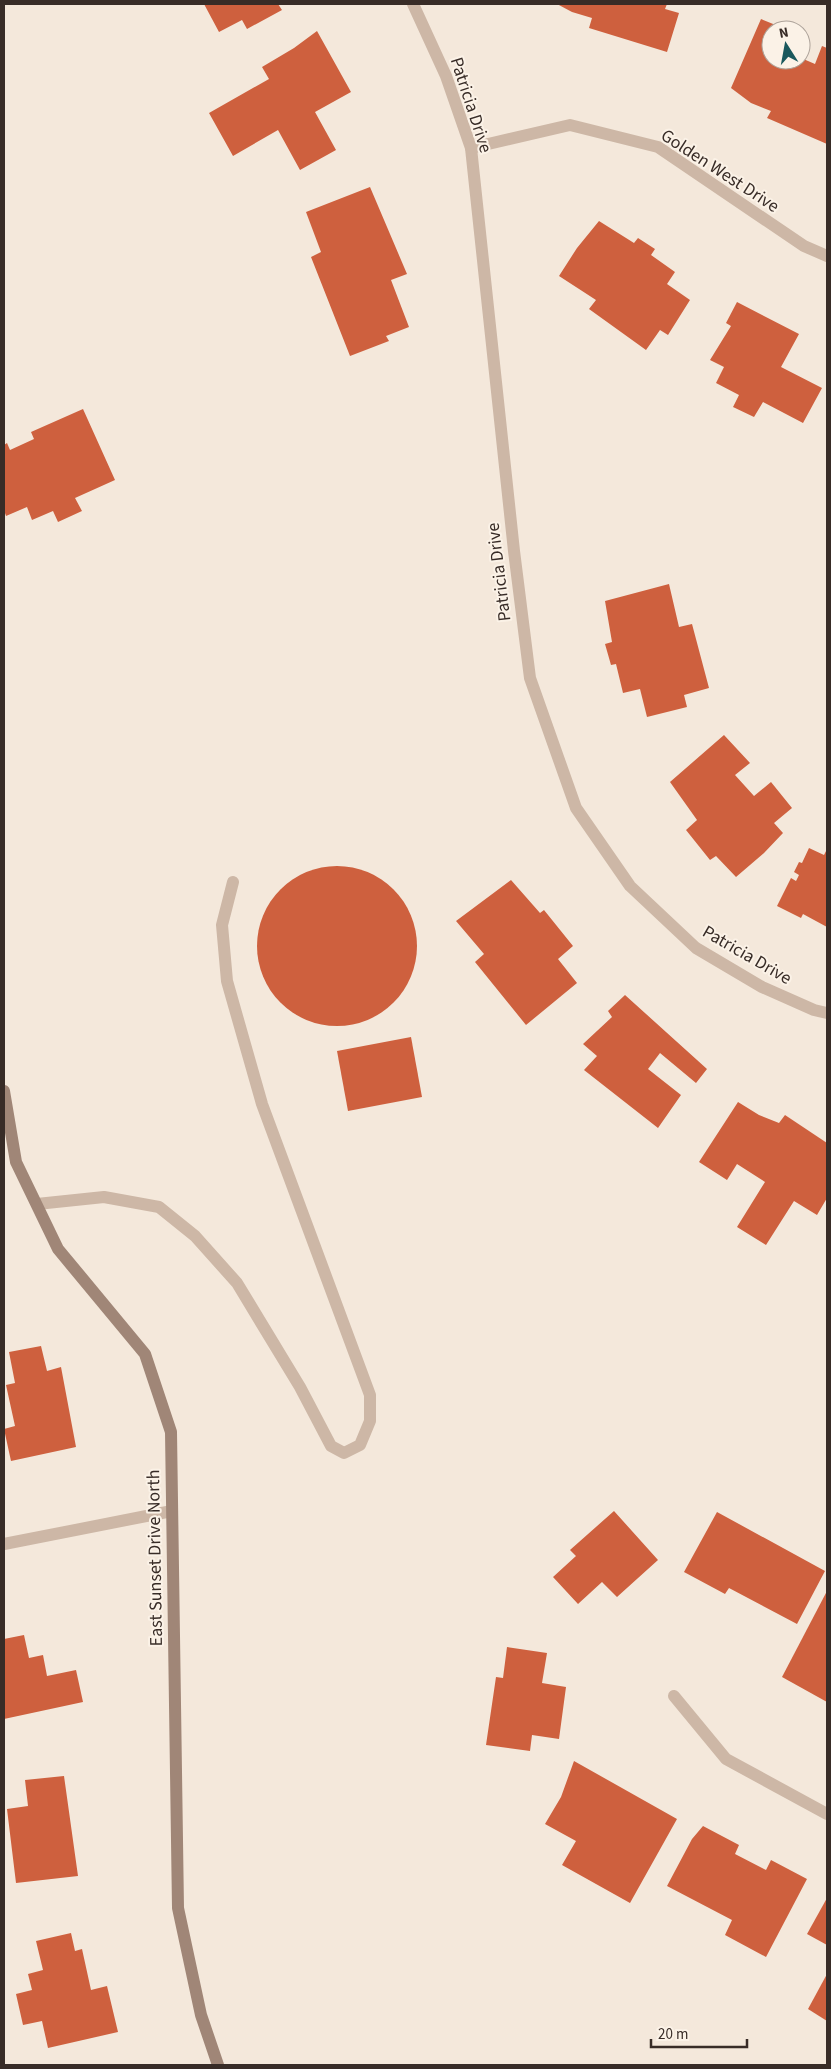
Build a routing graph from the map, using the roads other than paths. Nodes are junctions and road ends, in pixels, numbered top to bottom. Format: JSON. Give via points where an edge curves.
{"nodes":[{"id":1,"x":413,"y":4,"type":"edge"},
{"id":2,"x":471,"y":148,"type":"junction"},
{"id":3,"x":827,"y":256,"type":"edge"},
{"id":4,"x":233,"y":882,"type":"dead end"},
{"id":5,"x":827,"y":1013,"type":"edge"},
{"id":6,"x":4,"y":1091,"type":"edge"},
{"id":7,"x":37,"y":1204,"type":"junction"},
{"id":8,"x":172,"y":1511,"type":"junction"},
{"id":9,"x":4,"y":1544,"type":"edge"},
{"id":10,"x":674,"y":1696,"type":"dead end"},
{"id":11,"x":827,"y":1814,"type":"edge"},
{"id":12,"x":218,"y":2065,"type":"edge"}],
"edges":[{"from":1,"to":2,"type":"street","name":"Patricia Drive","via":[[446,76]]},
{"from":2,"to":3,"type":"street","name":"Golden West Drive","via":[[570,125],[658,147],[804,246]]},
{"from":2,"to":5,"type":"street","name":"Patricia Drive","via":[[530,678],[576,808],[630,886],[696,948],[762,987]]},
{"from":4,"to":7,"type":"street","via":[[222,925],[228,981],[262,1104],[370,1395],[370,1421],[360,1445],[344,1453],[331,1446],[300,1387],[237,1283],[195,1236],[159,1207],[104,1197]]},
{"from":6,"to":7,"type":"street","name":"East Sunset Drive North","via":[[16,1162]]},
{"from":7,"to":8,"type":"street","name":"East Sunset Drive North","via":[[58,1249],[145,1354],[171,1432]]},
{"from":8,"to":9,"type":"street"},
{"from":8,"to":12,"type":"street","name":"East Sunset Drive North","via":[[178,1908],[201,2015]]},
{"from":10,"to":11,"type":"street","via":[[726,1758]]}]}
